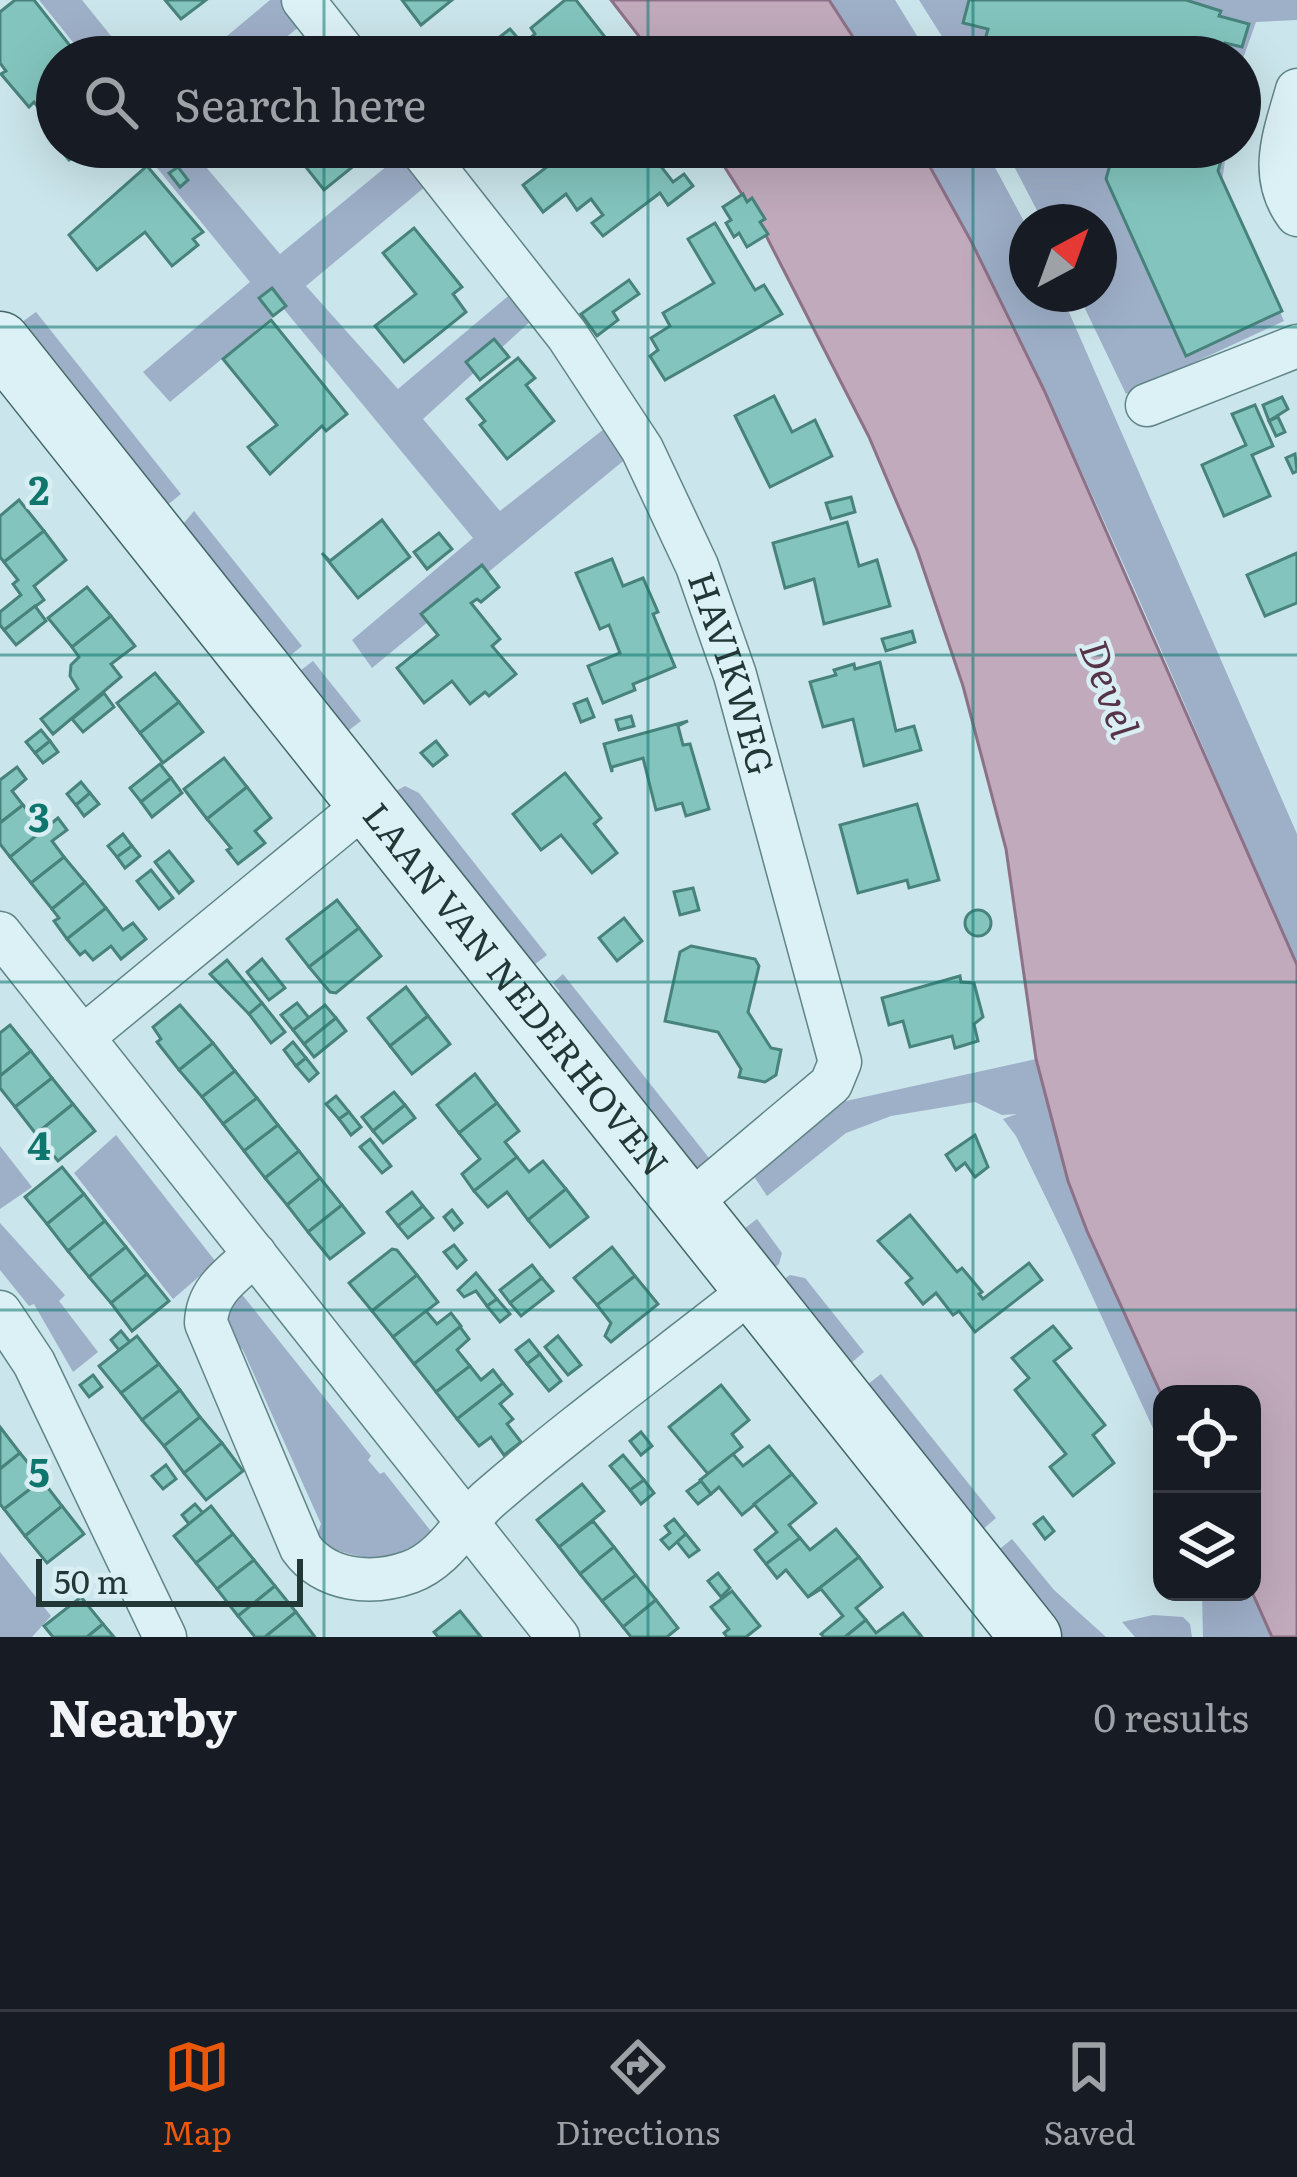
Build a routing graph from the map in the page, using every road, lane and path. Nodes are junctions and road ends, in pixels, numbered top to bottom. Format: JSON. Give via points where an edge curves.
{"nodes":[{"id":1,"x":303,"y":0,"type":"edge"},
{"id":2,"x":331,"y":36,"type":"edge"},
{"id":3,"x":1297,"y":90,"type":"edge"},
{"id":4,"x":435,"y":168,"type":"edge"},
{"id":5,"x":1297,"y":215,"type":"edge"},
{"id":6,"x":0,"y":342,"type":"edge"},
{"id":7,"x":1297,"y":346,"type":"edge"},
{"id":8,"x":1147,"y":405,"type":"dead end"},
{"id":9,"x":366,"y":804,"type":"junction"},
{"id":10,"x":0,"y":933,"type":"edge"},
{"id":11,"x":83,"y":1037,"type":"junction"},
{"id":12,"x":686,"y":1206,"type":"junction"},
{"id":13,"x":255,"y":1254,"type":"junction"},
{"id":14,"x":752,"y":1291,"type":"junction"},
{"id":15,"x":0,"y":1312,"type":"edge"},
{"id":16,"x":469,"y":1523,"type":"junction"},
{"id":17,"x":165,"y":1637,"type":"edge"},
{"id":18,"x":558,"y":1637,"type":"edge"},
{"id":19,"x":1030,"y":1637,"type":"edge"}],
"edges":[{"from":1,"to":2,"type":"street"},
{"from":3,"to":5,"type":"street","via":[[1279,154],[1280,180]]},
{"from":4,"to":12,"type":"street","name":"HAVIKWEG","via":[[568,335],[642,449],[697,566],[735,675],[840,1062],[831,1084]]},
{"from":6,"to":9,"type":"main road","name":"LAAN VAN NEDERHOVEN"},
{"from":7,"to":8,"type":"street"},
{"from":9,"to":11,"type":"street"},
{"from":9,"to":12,"type":"main road","name":"LAAN VAN NEDERHOVEN"},
{"from":10,"to":11,"type":"street"},
{"from":11,"to":13,"type":"street"},
{"from":12,"to":14,"type":"main road","name":"LAAN VAN NEDERHOVEN"},
{"from":13,"to":16,"type":"street"},
{"from":13,"to":16,"type":"street","via":[[214,1290],[206,1323],[315,1567],[345,1578],[409,1573]]},
{"from":14,"to":16,"type":"street"},
{"from":14,"to":19,"type":"main road","name":"LAAN VAN NEDERHOVEN"},
{"from":15,"to":17,"type":"street","via":[[34,1363]]},
{"from":16,"to":18,"type":"street"}]}
